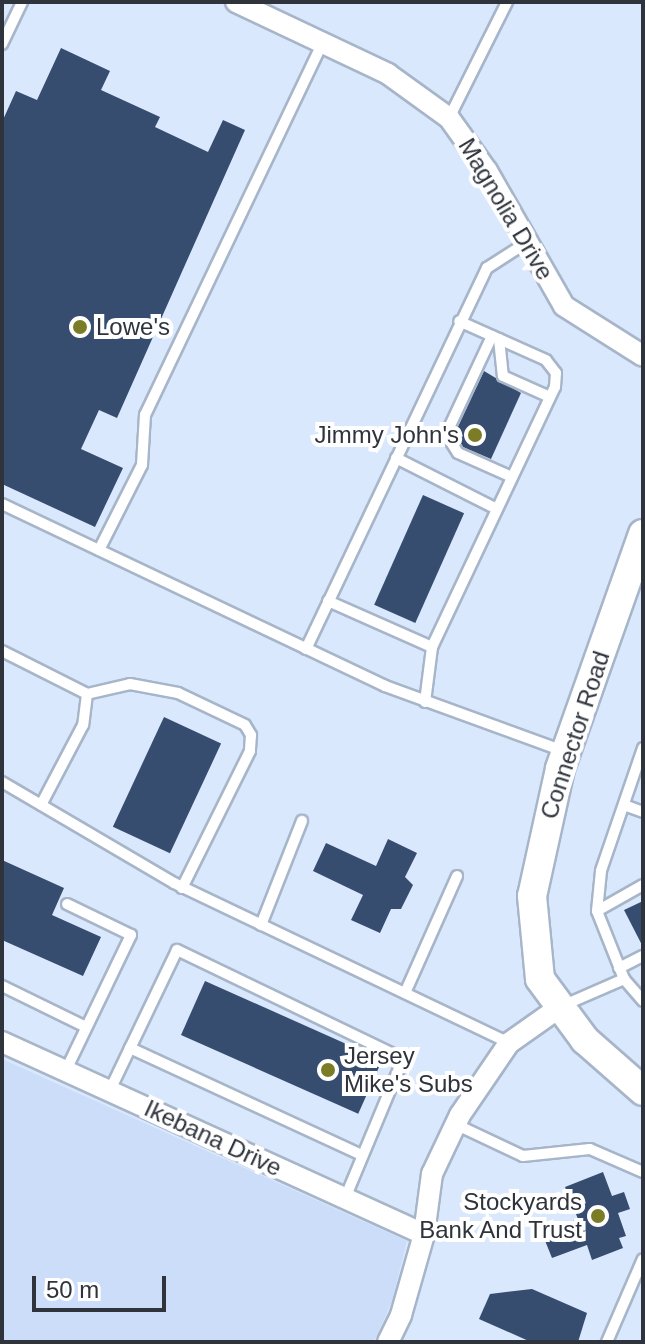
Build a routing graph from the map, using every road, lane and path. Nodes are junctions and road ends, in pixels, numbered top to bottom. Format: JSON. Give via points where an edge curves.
{"nodes":[{"id":1,"x":22,"y":2,"type":"edge"},
{"id":2,"x":507,"y":2,"type":"edge"},
{"id":3,"x":248,"y":5,"type":"edge"},
{"id":4,"x":2,"y":44,"type":"edge"},
{"id":5,"x":322,"y":44,"type":"junction"},
{"id":6,"x":449,"y":118,"type":"junction"},
{"id":7,"x":526,"y":243,"type":"junction"},
{"id":8,"x":459,"y":321,"type":"junction"},
{"id":9,"x":496,"y":338,"type":"junction"},
{"id":10,"x":643,"y":356,"type":"edge"},
{"id":11,"x":550,"y":397,"type":"junction"},
{"id":12,"x":396,"y":458,"type":"junction"},
{"id":13,"x":512,"y":477,"type":"junction"},
{"id":14,"x":2,"y":504,"type":"edge"},
{"id":15,"x":497,"y":509,"type":"junction"},
{"id":16,"x":643,"y":534,"type":"edge"},
{"id":17,"x":99,"y":550,"type":"junction"},
{"id":18,"x":328,"y":601,"type":"junction"},
{"id":19,"x":432,"y":647,"type":"junction"},
{"id":20,"x":306,"y":649,"type":"junction"},
{"id":21,"x":2,"y":651,"type":"edge"},
{"id":22,"x":87,"y":694,"type":"junction"},
{"id":23,"x":425,"y":702,"type":"junction"},
{"id":24,"x":566,"y":752,"type":"junction"},
{"id":25,"x":642,"y":754,"type":"edge"},
{"id":26,"x":2,"y":782,"type":"edge"},
{"id":27,"x":41,"y":805,"type":"junction"},
{"id":28,"x":624,"y":805,"type":"junction"},
{"id":29,"x":643,"y":812,"type":"edge"},
{"id":30,"x":302,"y":821,"type":"dead end"},
{"id":31,"x":457,"y":876,"type":"dead end"},
{"id":32,"x":643,"y":885,"type":"edge"},
{"id":33,"x":182,"y":888,"type":"junction"},
{"id":34,"x":67,"y":904,"type":"dead end"},
{"id":35,"x":597,"y":911,"type":"junction"},
{"id":36,"x":261,"y":925,"type":"junction"},
{"id":37,"x":643,"y":956,"type":"edge"},
{"id":38,"x":619,"y":968,"type":"junction"},
{"id":39,"x":624,"y":979,"type":"junction"},
{"id":40,"x":2,"y":986,"type":"edge"},
{"id":41,"x":405,"y":993,"type":"junction"},
{"id":42,"x":643,"y":1001,"type":"edge"},
{"id":43,"x":560,"y":1007,"type":"junction"},
{"id":44,"x":86,"y":1027,"type":"junction"},
{"id":45,"x":2,"y":1042,"type":"edge"},
{"id":46,"x":509,"y":1043,"type":"junction"},
{"id":47,"x":130,"y":1048,"type":"junction"},
{"id":48,"x":66,"y":1070,"type":"junction"},
{"id":49,"x":110,"y":1090,"type":"junction"},
{"id":50,"x":643,"y":1091,"type":"edge"},
{"id":51,"x":455,"y":1124,"type":"junction"},
{"id":52,"x":359,"y":1154,"type":"junction"},
{"id":53,"x":643,"y":1172,"type":"edge"},
{"id":54,"x":345,"y":1198,"type":"junction"},
{"id":55,"x":424,"y":1234,"type":"junction"},
{"id":56,"x":643,"y":1259,"type":"edge"},
{"id":57,"x":388,"y":1342,"type":"edge"},
{"id":58,"x":607,"y":1342,"type":"edge"}],
"edges":[{"from":1,"to":4,"type":"lane"},
{"from":2,"to":6,"type":"lane"},
{"from":3,"to":5,"type":"street","name":"Magnolia Drive"},
{"from":5,"to":6,"type":"street","name":"Magnolia Drive","via":[[388,74]]},
{"from":5,"to":17,"type":"lane","via":[[145,415],[142,465]]},
{"from":6,"to":7,"type":"street","name":"Magnolia Drive","via":[[487,171]]},
{"from":7,"to":8,"type":"lane","via":[[487,268]]},
{"from":7,"to":10,"type":"street","name":"Magnolia Drive","via":[[564,306]]},
{"from":8,"to":9,"type":"lane"},
{"from":8,"to":12,"type":"lane"},
{"from":9,"to":11,"type":"lane","via":[[503,376]]},
{"from":9,"to":11,"type":"lane","via":[[546,360],[556,373]]},
{"from":9,"to":13,"type":"lane","via":[[446,434],[458,453]]},
{"from":11,"to":13,"type":"lane"},
{"from":12,"to":15,"type":"lane"},
{"from":12,"to":18,"type":"lane"},
{"from":13,"to":15,"type":"lane"},
{"from":14,"to":17,"type":"lane"},
{"from":15,"to":19,"type":"lane"},
{"from":16,"to":24,"type":"main road","name":"Connector Road"},
{"from":17,"to":20,"type":"lane"},
{"from":18,"to":19,"type":"lane"},
{"from":18,"to":20,"type":"lane"},
{"from":19,"to":23,"type":"lane"},
{"from":20,"to":23,"type":"lane"},
{"from":21,"to":22,"type":"lane"},
{"from":22,"to":27,"type":"lane","via":[[83,725]]},
{"from":22,"to":33,"type":"lane","via":[[130,684],[178,693],[245,725],[251,735],[250,751]]},
{"from":23,"to":24,"type":"lane"},
{"from":24,"to":43,"type":"main road","name":"Connector Road","via":[[546,817],[532,896],[540,979]]},
{"from":25,"to":28,"type":"lane"},
{"from":26,"to":27,"type":"lane"},
{"from":27,"to":33,"type":"lane"},
{"from":28,"to":29,"type":"lane"},
{"from":28,"to":35,"type":"lane","via":[[601,871]]},
{"from":30,"to":36,"type":"lane"},
{"from":31,"to":41,"type":"lane"},
{"from":32,"to":35,"type":"lane"},
{"from":33,"to":36,"type":"lane"},
{"from":34,"to":44,"type":"lane","via":[[131,935]]},
{"from":35,"to":38,"type":"lane"},
{"from":36,"to":41,"type":"lane"},
{"from":37,"to":38,"type":"lane"},
{"from":38,"to":39,"type":"lane"},
{"from":39,"to":42,"type":"lane"},
{"from":39,"to":43,"type":"lane"},
{"from":40,"to":44,"type":"lane"},
{"from":41,"to":46,"type":"lane"},
{"from":43,"to":46,"type":"street"},
{"from":43,"to":50,"type":"main road","name":"Connector Road","via":[[614,1070]]},
{"from":44,"to":48,"type":"lane"},
{"from":45,"to":48,"type":"street","name":"Ikebana Drive"},
{"from":46,"to":51,"type":"street"},
{"from":47,"to":49,"type":"lane"},
{"from":47,"to":52,"type":"lane"},
{"from":47,"to":52,"type":"lane","via":[[177,950],[403,1059]]},
{"from":48,"to":49,"type":"street","name":"Ikebana Drive"},
{"from":49,"to":54,"type":"street","name":"Ikebana Drive"},
{"from":51,"to":53,"type":"lane","via":[[523,1156],[590,1149]]},
{"from":51,"to":55,"type":"street","via":[[432,1174]]},
{"from":52,"to":54,"type":"lane"},
{"from":54,"to":55,"type":"street","name":"Ikebana Drive"},
{"from":55,"to":57,"type":"street"},
{"from":56,"to":58,"type":"lane"}]}
